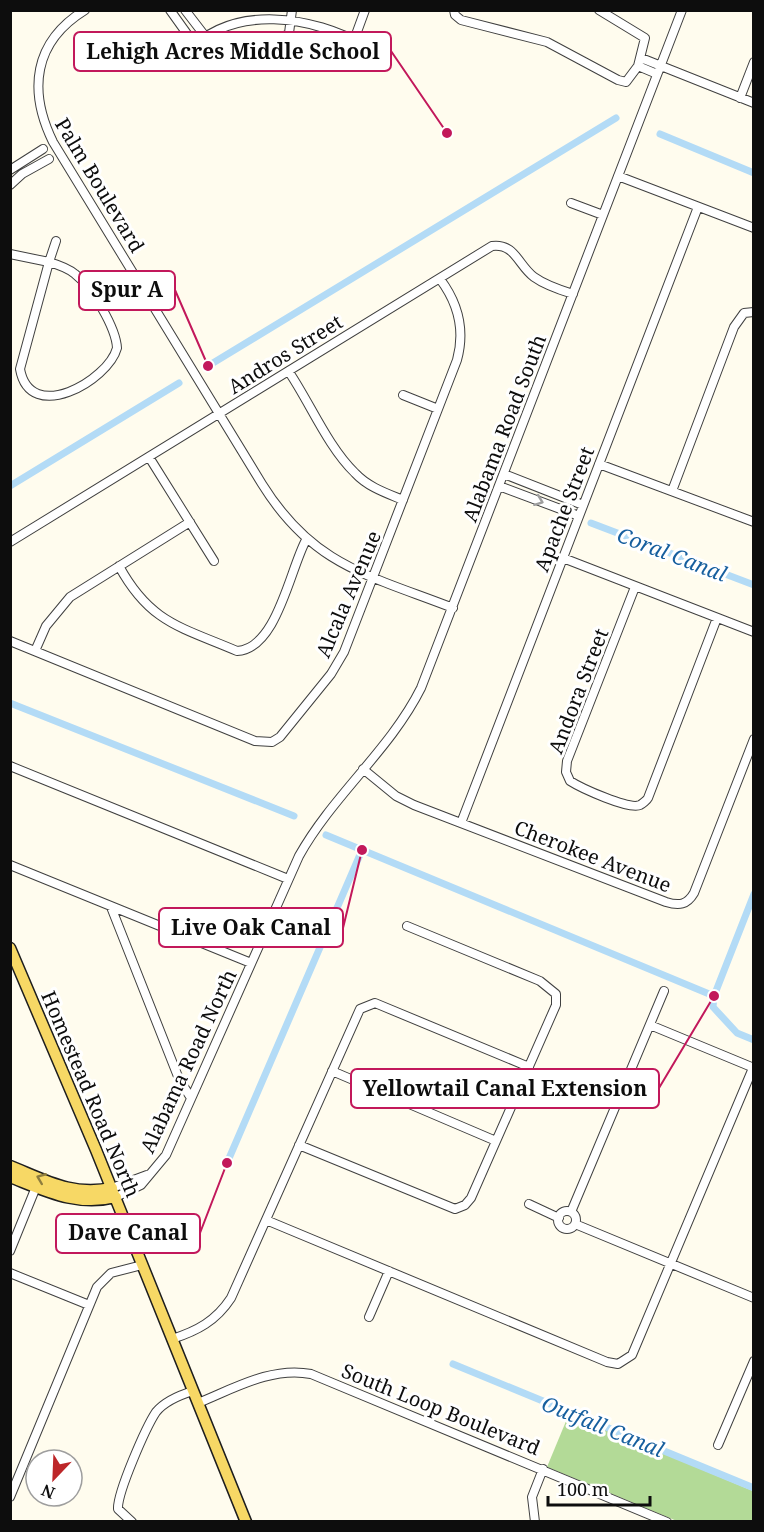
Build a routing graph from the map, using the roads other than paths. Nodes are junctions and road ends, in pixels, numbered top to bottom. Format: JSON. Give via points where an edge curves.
{"nodes":[{"id":1,"x":85,"y":10,"type":"edge"},
{"id":2,"x":170,"y":10,"type":"edge"},
{"id":3,"x":185,"y":10,"type":"edge"},
{"id":4,"x":292,"y":10,"type":"edge"},
{"id":5,"x":365,"y":10,"type":"edge"},
{"id":6,"x":454,"y":10,"type":"edge"},
{"id":7,"x":599,"y":10,"type":"edge"},
{"id":8,"x":682,"y":10,"type":"edge"},
{"id":9,"x":237,"y":11,"type":"edge"},
{"id":10,"x":292,"y":21,"type":"junction"},
{"id":11,"x":241,"y":22,"type":"junction"},
{"id":12,"x":289,"y":33,"type":"dead end"},
{"id":13,"x":204,"y":36,"type":"junction"},
{"id":14,"x":354,"y":40,"type":"junction"},
{"id":15,"x":195,"y":45,"type":"junction"},
{"id":16,"x":365,"y":46,"type":"dead end"},
{"id":17,"x":188,"y":52,"type":"dead end"},
{"id":18,"x":639,"y":62,"type":"junction"},
{"id":19,"x":753,"y":62,"type":"edge"},
{"id":20,"x":659,"y":70,"type":"junction"},
{"id":21,"x":740,"y":98,"type":"junction"},
{"id":22,"x":753,"y":103,"type":"edge"},
{"id":23,"x":43,"y":149,"type":"dead end"},
{"id":24,"x":49,"y":159,"type":"dead end"},
{"id":25,"x":24,"y":160,"type":"junction"},
{"id":26,"x":30,"y":169,"type":"junction"},
{"id":27,"x":10,"y":170,"type":"edge"},
{"id":28,"x":618,"y":176,"type":"junction"},
{"id":29,"x":10,"y":185,"type":"edge"},
{"id":30,"x":571,"y":202,"type":"dead end"},
{"id":31,"x":698,"y":207,"type":"junction"},
{"id":32,"x":603,"y":215,"type":"junction"},
{"id":33,"x":753,"y":228,"type":"edge"},
{"id":34,"x":56,"y":241,"type":"dead end"},
{"id":35,"x":10,"y":254,"type":"edge"},
{"id":36,"x":49,"y":262,"type":"junction"},
{"id":37,"x":440,"y":279,"type":"junction"},
{"id":38,"x":573,"y":294,"type":"junction"},
{"id":39,"x":753,"y":312,"type":"edge"},
{"id":40,"x":289,"y":372,"type":"junction"},
{"id":41,"x":403,"y":395,"type":"dead end"},
{"id":42,"x":438,"y":409,"type":"junction"},
{"id":43,"x":220,"y":414,"type":"junction"},
{"id":44,"x":149,"y":456,"type":"junction"},
{"id":45,"x":599,"y":464,"type":"junction"},
{"id":46,"x":504,"y":474,"type":"junction"},
{"id":47,"x":500,"y":486,"type":"junction"},
{"id":48,"x":672,"y":491,"type":"junction"},
{"id":49,"x":403,"y":500,"type":"junction"},
{"id":50,"x":583,"y":505,"type":"junction"},
{"id":51,"x":579,"y":516,"type":"junction"},
{"id":52,"x":189,"y":522,"type":"junction"},
{"id":53,"x":753,"y":522,"type":"edge"},
{"id":54,"x":306,"y":540,"type":"junction"},
{"id":55,"x":10,"y":542,"type":"edge"},
{"id":56,"x":563,"y":558,"type":"junction"},
{"id":57,"x":214,"y":561,"type":"dead end"},
{"id":58,"x":119,"y":566,"type":"junction"},
{"id":59,"x":374,"y":577,"type":"junction"},
{"id":60,"x":635,"y":587,"type":"junction"},
{"id":61,"x":453,"y":608,"type":"junction"},
{"id":62,"x":717,"y":618,"type":"junction"},
{"id":63,"x":753,"y":632,"type":"edge"},
{"id":64,"x":10,"y":641,"type":"edge"},
{"id":65,"x":35,"y":651,"type":"junction"},
{"id":66,"x":753,"y":739,"type":"edge"},
{"id":67,"x":10,"y":766,"type":"edge"},
{"id":68,"x":363,"y":769,"type":"junction"},
{"id":69,"x":461,"y":823,"type":"junction"},
{"id":70,"x":313,"y":832,"type":"joint"},
{"id":71,"x":10,"y":865,"type":"edge"},
{"id":72,"x":288,"y":879,"type":"junction"},
{"id":73,"x":111,"y":907,"type":"junction"},
{"id":74,"x":407,"y":926,"type":"dead end"},
{"id":75,"x":10,"y":948,"type":"edge"},
{"id":76,"x":251,"y":963,"type":"junction"},
{"id":77,"x":664,"y":991,"type":"dead end"},
{"id":78,"x":650,"y":1024,"type":"junction"},
{"id":79,"x":529,"y":1067,"type":"junction"},
{"id":80,"x":753,"y":1068,"type":"edge"},
{"id":81,"x":332,"y":1071,"type":"junction"},
{"id":82,"x":191,"y":1098,"type":"junction"},
{"id":83,"x":496,"y":1141,"type":"junction"},
{"id":84,"x":299,"y":1145,"type":"junction"},
{"id":85,"x":10,"y":1166,"type":"edge"},
{"id":86,"x":10,"y":1177,"type":"edge"},
{"id":87,"x":36,"y":1187,"type":"junction"},
{"id":88,"x":114,"y":1192,"type":"junction"},
{"id":89,"x":529,"y":1204,"type":"dead end"},
{"id":90,"x":571,"y":1212,"type":"junction"},
{"id":91,"x":559,"y":1218,"type":"junction"},
{"id":92,"x":266,"y":1220,"type":"junction"},
{"id":93,"x":575,"y":1224,"type":"junction"},
{"id":94,"x":10,"y":1251,"type":"edge"},
{"id":95,"x":670,"y":1263,"type":"junction"},
{"id":96,"x":142,"y":1264,"type":"junction"},
{"id":97,"x":389,"y":1271,"type":"junction"},
{"id":98,"x":10,"y":1273,"type":"edge"},
{"id":99,"x":753,"y":1298,"type":"edge"},
{"id":100,"x":89,"y":1305,"type":"junction"},
{"id":101,"x":369,"y":1317,"type":"dead end"},
{"id":102,"x":172,"y":1339,"type":"junction"},
{"id":103,"x":753,"y":1361,"type":"edge"},
{"id":104,"x":193,"y":1391,"type":"junction"},
{"id":105,"x":198,"y":1403,"type":"junction"},
{"id":106,"x":718,"y":1446,"type":"dead end"},
{"id":107,"x":543,"y":1469,"type":"junction"},
{"id":108,"x":10,"y":1497,"type":"edge"},
{"id":109,"x":132,"y":1521,"type":"edge"},
{"id":110,"x":246,"y":1521,"type":"edge"},
{"id":111,"x":535,"y":1521,"type":"edge"},
{"id":112,"x":667,"y":1521,"type":"edge"}],
"edges":[{"from":1,"to":43,"type":"street","name":"Palm Boulevard","via":[[63,27],[42,59],[37,85],[41,117]]},
{"from":2,"to":15,"type":"street"},
{"from":3,"to":13,"type":"street"},
{"from":4,"to":10,"type":"street"},
{"from":5,"to":14,"type":"street"},
{"from":6,"to":18,"type":"street","via":[[461,20],[548,42],[618,80],[626,82]]},
{"from":7,"to":18,"type":"street","via":[[645,38]]},
{"from":8,"to":20,"type":"street","name":"Alabama Road South"},
{"from":9,"to":11,"type":"street"},
{"from":10,"to":11,"type":"street"},
{"from":10,"to":12,"type":"street"},
{"from":10,"to":14,"type":"street"},
{"from":11,"to":13,"type":"street"},
{"from":13,"to":15,"type":"street"},
{"from":14,"to":16,"type":"street"},
{"from":15,"to":17,"type":"street"},
{"from":18,"to":20,"type":"street"},
{"from":19,"to":21,"type":"street"},
{"from":20,"to":21,"type":"street"},
{"from":20,"to":28,"type":"street","name":"Alabama Road South"},
{"from":21,"to":22,"type":"street"},
{"from":23,"to":25,"type":"street"},
{"from":24,"to":26,"type":"street"},
{"from":25,"to":26,"type":"street"},
{"from":25,"to":27,"type":"street"},
{"from":26,"to":29,"type":"street"},
{"from":28,"to":31,"type":"street"},
{"from":28,"to":32,"type":"street","name":"Alabama Road South"},
{"from":30,"to":32,"type":"street"},
{"from":31,"to":33,"type":"street"},
{"from":31,"to":45,"type":"street","name":"Apache Street"},
{"from":32,"to":38,"type":"street","name":"Alabama Road South"},
{"from":34,"to":36,"type":"street"},
{"from":35,"to":36,"type":"street"},
{"from":36,"to":36,"type":"street","via":[[70,271],[87,286],[117,338],[117,348],[107,368],[55,397],[33,391],[21,369]]},
{"from":37,"to":38,"type":"street","name":"Andros Street","via":[[492,246],[502,245],[511,249],[536,278]]},
{"from":37,"to":40,"type":"street","name":"Andros Street"},
{"from":37,"to":42,"type":"street","name":"Alcala Avenue","via":[[458,313],[460,342]]},
{"from":38,"to":46,"type":"street","name":"Alabama Road South"},
{"from":39,"to":48,"type":"street","via":[[744,313],[734,327]]},
{"from":40,"to":43,"type":"street","name":"Andros Street"},
{"from":40,"to":49,"type":"street","via":[[355,473],[375,488]]},
{"from":41,"to":42,"type":"street"},
{"from":42,"to":49,"type":"street","name":"Alcala Avenue"},
{"from":43,"to":44,"type":"street","name":"Andros Street"},
{"from":43,"to":54,"type":"street","name":"Palm Boulevard","via":[[275,505]]},
{"from":44,"to":52,"type":"street"},
{"from":44,"to":55,"type":"street","name":"Andros Street"},
{"from":45,"to":48,"type":"street"},
{"from":45,"to":50,"type":"street","name":"Apache Street"},
{"from":46,"to":47,"type":"street","name":"Alabama Road South"},
{"from":46,"to":50,"type":"street"},
{"from":47,"to":51,"type":"street","one_way":true},
{"from":47,"to":61,"type":"street","name":"Alabama Road South"},
{"from":48,"to":53,"type":"street"},
{"from":49,"to":59,"type":"street","name":"Alcala Avenue"},
{"from":50,"to":51,"type":"street","name":"Apache Street"},
{"from":51,"to":56,"type":"street","name":"Apache Street"},
{"from":52,"to":57,"type":"street"},
{"from":52,"to":58,"type":"street"},
{"from":54,"to":58,"type":"street","via":[[271,625],[246,651],[237,651],[161,617],[138,596]]},
{"from":54,"to":59,"type":"street","name":"Palm Boulevard","via":[[340,563]]},
{"from":56,"to":60,"type":"street"},
{"from":56,"to":69,"type":"street","name":"Apache Street"},
{"from":58,"to":65,"type":"street","via":[[61,605]]},
{"from":59,"to":61,"type":"street","name":"Palm Boulevard"},
{"from":59,"to":65,"type":"street","name":"Alcala Avenue","via":[[340,660],[272,742],[255,741]]},
{"from":60,"to":62,"type":"street"},
{"from":60,"to":62,"type":"street","name":"Andora Street","via":[[567,761],[570,781],[610,799],[633,806],[648,798]]},
{"from":61,"to":68,"type":"street","name":"Alabama Road South","via":[[414,701]]},
{"from":62,"to":63,"type":"street"},
{"from":64,"to":65,"type":"street","name":"Alcala Avenue"},
{"from":66,"to":69,"type":"street","name":"Cherokee Avenue","via":[[694,893],[682,905]]},
{"from":67,"to":72,"type":"street"},
{"from":68,"to":69,"type":"street","name":"Cherokee Avenue","via":[[405,801]]},
{"from":68,"to":70,"type":"street","name":"Alabama Road South"},
{"from":70,"to":72,"type":"street","name":"Alabama Road North"},
{"from":71,"to":73,"type":"street"},
{"from":72,"to":76,"type":"street","name":"Alabama Road North"},
{"from":73,"to":76,"type":"street"},
{"from":73,"to":82,"type":"street","via":[[179,1079]]},
{"from":74,"to":79,"type":"street","via":[[540,981],[556,994],[556,1005]]},
{"from":75,"to":88,"type":"main road","name":"Homestead Road North"},
{"from":76,"to":82,"type":"street","name":"Alabama Road North"},
{"from":77,"to":78,"type":"street"},
{"from":78,"to":80,"type":"street"},
{"from":78,"to":90,"type":"street"},
{"from":79,"to":81,"type":"street","via":[[373,1003],[360,1009]]},
{"from":79,"to":83,"type":"street"},
{"from":80,"to":95,"type":"street"},
{"from":81,"to":83,"type":"street"},
{"from":81,"to":84,"type":"street"},
{"from":82,"to":88,"type":"street","name":"Alabama Road North","via":[[166,1155],[153,1172]]},
{"from":83,"to":84,"type":"street","via":[[471,1198],[455,1209]]},
{"from":84,"to":92,"type":"street"},
{"from":88,"to":85,"type":"main road","one_way":true,"via":[[70,1190]]},
{"from":86,"to":87,"type":"main road"},
{"from":87,"to":88,"type":"main road","via":[[86,1202]]},
{"from":87,"to":94,"type":"street"},
{"from":88,"to":96,"type":"main road","name":"Homestead Road North"},
{"from":89,"to":91,"type":"street"},
{"from":90,"to":91,"type":"street"},
{"from":90,"to":93,"type":"street"},
{"from":91,"to":93,"type":"street","via":[[563,1228]]},
{"from":92,"to":97,"type":"street"},
{"from":92,"to":102,"type":"street","via":[[225,1307],[207,1324]]},
{"from":93,"to":95,"type":"street"},
{"from":95,"to":97,"type":"street","via":[[632,1355],[618,1364]]},
{"from":95,"to":99,"type":"street"},
{"from":96,"to":100,"type":"street","via":[[103,1279]]},
{"from":96,"to":102,"type":"main road","name":"Homestead Road North"},
{"from":97,"to":101,"type":"street"},
{"from":98,"to":100,"type":"street"},
{"from":100,"to":108,"type":"street"},
{"from":102,"to":104,"type":"main road","name":"Homestead Road North"},
{"from":103,"to":106,"type":"street"},
{"from":104,"to":105,"type":"main road","name":"Homestead Road North"},
{"from":104,"to":109,"type":"street","via":[[156,1412],[117,1500],[118,1509]]},
{"from":105,"to":107,"type":"street","name":"South Loop Boulevard","via":[[274,1374],[302,1373]]},
{"from":105,"to":110,"type":"main road","name":"Homestead Road North"},
{"from":107,"to":111,"type":"street","via":[[532,1497]]},
{"from":107,"to":112,"type":"street","name":"South Loop Boulevard"}]}
